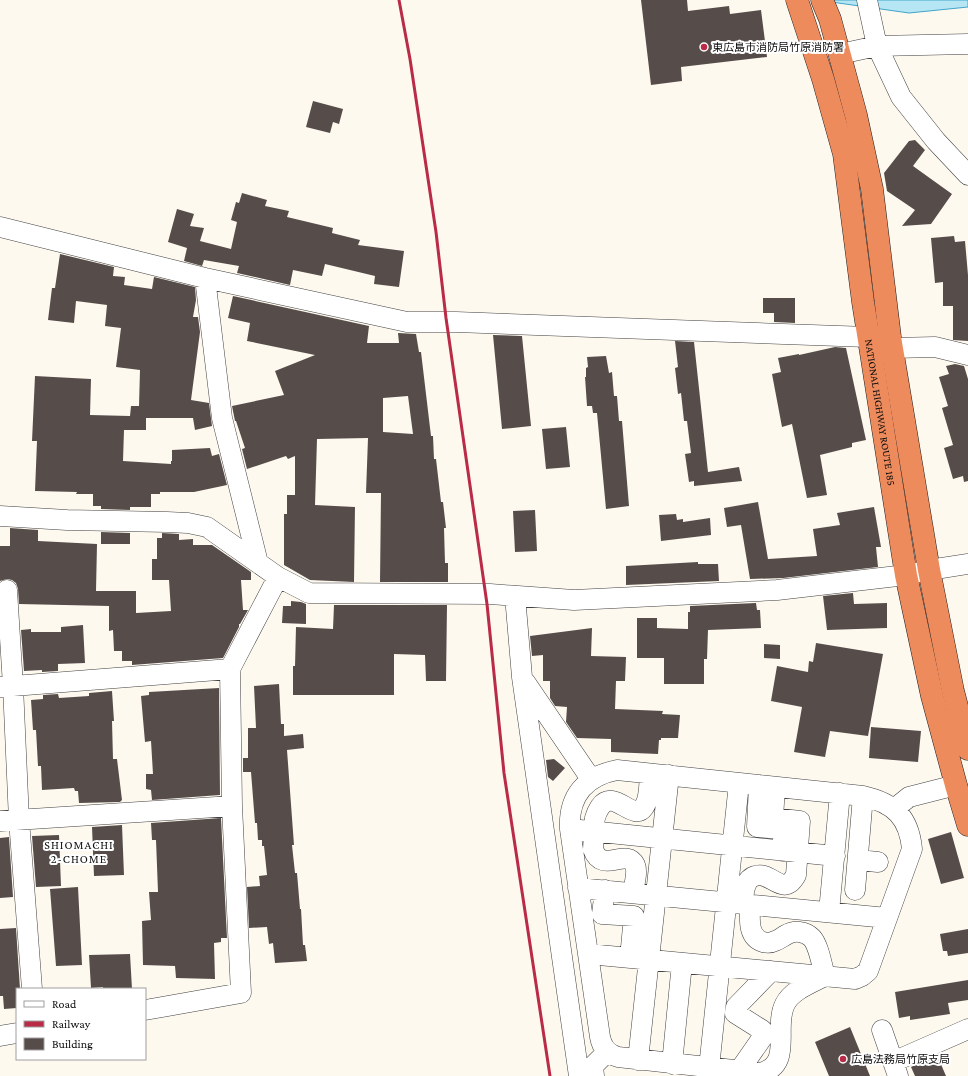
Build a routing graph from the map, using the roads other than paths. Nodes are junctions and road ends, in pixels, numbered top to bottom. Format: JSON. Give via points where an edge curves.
{"nodes":[{"id":1,"x":867,"y":0,"type":"edge"},
{"id":2,"x":800,"y":9,"type":"edge"},
{"id":3,"x":826,"y":10,"type":"edge"},
{"id":4,"x":876,"y":37,"type":"junction"},
{"id":5,"x":968,"y":44,"type":"edge"},
{"id":6,"x":840,"y":54,"type":"junction"},
{"id":7,"x":968,"y":175,"type":"edge"},
{"id":8,"x":0,"y":227,"type":"edge"},
{"id":9,"x":205,"y":278,"type":"junction"},
{"id":10,"x":868,"y":337,"type":"junction"},
{"id":11,"x":892,"y":348,"type":"junction"},
{"id":12,"x":968,"y":355,"type":"edge"},
{"id":13,"x":0,"y":516,"type":"edge"},
{"id":14,"x":258,"y":563,"type":"junction"},
{"id":15,"x":968,"y":564,"type":"edge"},
{"id":16,"x":929,"y":570,"type":"junction"},
{"id":17,"x":906,"y":575,"type":"junction"},
{"id":18,"x":278,"y":577,"type":"junction"},
{"id":19,"x":7,"y":590,"type":"dead end"},
{"id":20,"x":516,"y":596,"type":"junction"},
{"id":21,"x":230,"y":669,"type":"junction"},
{"id":22,"x":522,"y":677,"type":"junction"},
{"id":23,"x":7,"y":687,"type":"edge"},
{"id":24,"x":968,"y":749,"type":"edge"},
{"id":25,"x":659,"y":774,"type":"junction"},
{"id":26,"x":591,"y":779,"type":"junction"},
{"id":27,"x":739,"y":783,"type":"junction"},
{"id":28,"x":956,"y":785,"type":"junction"},
{"id":29,"x":767,"y":786,"type":"junction"},
{"id":30,"x":840,"y":793,"type":"junction"},
{"id":31,"x":863,"y":796,"type":"junction"},
{"id":32,"x":232,"y":806,"type":"junction"},
{"id":33,"x":894,"y":809,"type":"junction"},
{"id":34,"x":10,"y":821,"type":"edge"},
{"id":35,"x":967,"y":821,"type":"edge"},
{"id":36,"x":570,"y":829,"type":"junction"},
{"id":37,"x":594,"y":831,"type":"junction"},
{"id":38,"x":662,"y":838,"type":"junction"},
{"id":39,"x":733,"y":846,"type":"junction"},
{"id":40,"x":790,"y":852,"type":"junction"},
{"id":41,"x":835,"y":856,"type":"junction"},
{"id":42,"x":858,"y":860,"type":"junction"},
{"id":43,"x":878,"y":862,"type":"dead end"},
{"id":44,"x":578,"y":888,"type":"junction"},
{"id":45,"x":605,"y":890,"type":"junction"},
{"id":46,"x":855,"y":890,"type":"dead end"},
{"id":47,"x":633,"y":893,"type":"junction"},
{"id":48,"x":656,"y":895,"type":"junction"},
{"id":49,"x":740,"y":904,"type":"junction"},
{"id":50,"x":829,"y":912,"type":"junction"},
{"id":51,"x":887,"y":918,"type":"junction"},
{"id":52,"x":588,"y":954,"type":"junction"},
{"id":53,"x":640,"y":959,"type":"junction"},
{"id":54,"x":682,"y":963,"type":"junction"},
{"id":55,"x":720,"y":966,"type":"junction"},
{"id":56,"x":771,"y":971,"type":"junction"},
{"id":57,"x":825,"y":976,"type":"junction"},
{"id":58,"x":32,"y":988,"type":"edge"},
{"id":59,"x":146,"y":1010,"type":"edge"},
{"id":60,"x":968,"y":1029,"type":"edge"},
{"id":61,"x":882,"y":1030,"type":"dead end"},
{"id":62,"x":16,"y":1033,"type":"edge"},
{"id":63,"x":0,"y":1036,"type":"edge"},
{"id":64,"x":607,"y":1052,"type":"junction"},
{"id":65,"x":638,"y":1060,"type":"junction"},
{"id":66,"x":672,"y":1064,"type":"junction"},
{"id":67,"x":709,"y":1068,"type":"junction"},
{"id":68,"x":895,"y":1069,"type":"edge"},
{"id":69,"x":738,"y":1071,"type":"junction"},
{"id":70,"x":768,"y":1074,"type":"edge"},
{"id":71,"x":579,"y":1076,"type":"edge"},
{"id":72,"x":594,"y":1076,"type":"edge"}],
"edges":[{"from":1,"to":4,"type":"street"},
{"from":2,"to":10,"type":"highway","name":"NATIONAL HIGHWAY ROUTE 185","via":[[844,154]]},
{"from":3,"to":6,"type":"highway","name":"NATIONAL HIGHWAY ROUTE 185"},
{"from":4,"to":5,"type":"street"},
{"from":4,"to":6,"type":"street"},
{"from":4,"to":7,"type":"street","via":[[901,98]]},
{"from":6,"to":11,"type":"highway","name":"NATIONAL HIGHWAY ROUTE 185","via":[[872,189]]},
{"from":8,"to":9,"type":"street"},
{"from":9,"to":10,"type":"street","via":[[407,322]]},
{"from":9,"to":14,"type":"street","via":[[222,418]]},
{"from":10,"to":11,"type":"street"},
{"from":10,"to":17,"type":"highway","name":"NATIONAL HIGHWAY ROUTE 185"},
{"from":11,"to":12,"type":"street","via":[[935,347]]},
{"from":11,"to":16,"type":"highway","name":"NATIONAL HIGHWAY ROUTE 185"},
{"from":13,"to":14,"type":"street","via":[[188,523],[207,527]]},
{"from":14,"to":18,"type":"street"},
{"from":15,"to":16,"type":"street"},
{"from":16,"to":17,"type":"street"},
{"from":16,"to":24,"type":"highway","name":"NATIONAL HIGHWAY ROUTE 185","via":[[953,691]]},
{"from":17,"to":20,"type":"street","via":[[777,590],[574,600]]},
{"from":17,"to":28,"type":"highway","name":"NATIONAL HIGHWAY ROUTE 185","via":[[932,696]]},
{"from":18,"to":20,"type":"street","via":[[308,593]]},
{"from":18,"to":21,"type":"street"},
{"from":19,"to":23,"type":"street"},
{"from":20,"to":22,"type":"street"},
{"from":21,"to":23,"type":"street"},
{"from":21,"to":32,"type":"street"},
{"from":22,"to":26,"type":"street"},
{"from":22,"to":71,"type":"street"},
{"from":23,"to":34,"type":"street"},
{"from":25,"to":26,"type":"street","via":[[617,770]]},
{"from":25,"to":27,"type":"street"},
{"from":25,"to":37,"type":"street","via":[[641,810],[633,811],[614,801],[606,802],[595,817]]},
{"from":25,"to":38,"type":"street"},
{"from":26,"to":36,"type":"street","via":[[573,802]]},
{"from":27,"to":29,"type":"street"},
{"from":27,"to":39,"type":"street"},
{"from":28,"to":33,"type":"street","via":[[909,797]]},
{"from":28,"to":35,"type":"highway","name":"NATIONAL HIGHWAY ROUTE 185"},
{"from":29,"to":30,"type":"street"},
{"from":29,"to":40,"type":"street","via":[[756,827],[783,829]]},
{"from":30,"to":31,"type":"street"},
{"from":30,"to":41,"type":"street"},
{"from":31,"to":33,"type":"street","via":[[878,799]]},
{"from":31,"to":42,"type":"street"},
{"from":32,"to":34,"type":"street"},
{"from":32,"to":59,"type":"street","via":[[241,993]]},
{"from":33,"to":51,"type":"street","via":[[907,826],[912,849]]},
{"from":34,"to":58,"type":"street"},
{"from":36,"to":37,"type":"street"},
{"from":36,"to":44,"type":"street"},
{"from":37,"to":38,"type":"street"},
{"from":37,"to":47,"type":"street","via":[[593,849],[597,856],[609,862],[618,858],[628,859],[635,865]]},
{"from":38,"to":39,"type":"street"},
{"from":38,"to":48,"type":"street"},
{"from":39,"to":40,"type":"street"},
{"from":39,"to":49,"type":"street"},
{"from":40,"to":41,"type":"street"},
{"from":40,"to":49,"type":"street","via":[[796,875],[790,882],[780,884],[766,876],[756,875],[745,885]]},
{"from":41,"to":50,"type":"street"},
{"from":42,"to":43,"type":"street"},
{"from":42,"to":46,"type":"street"},
{"from":44,"to":45,"type":"street"},
{"from":44,"to":52,"type":"street"},
{"from":45,"to":47,"type":"street"},
{"from":45,"to":53,"type":"street","via":[[602,914],[634,916]]},
{"from":47,"to":48,"type":"street"},
{"from":48,"to":49,"type":"street"},
{"from":48,"to":53,"type":"street"},
{"from":49,"to":50,"type":"street"},
{"from":49,"to":55,"type":"street"},
{"from":49,"to":57,"type":"street","via":[[754,937],[760,941],[773,942],[791,932],[806,934],[812,938]]},
{"from":50,"to":51,"type":"street"},
{"from":51,"to":57,"type":"street","via":[[868,971],[855,979]]},
{"from":52,"to":53,"type":"street"},
{"from":52,"to":64,"type":"street","via":[[600,1037]]},
{"from":53,"to":54,"type":"street"},
{"from":53,"to":65,"type":"street"},
{"from":54,"to":55,"type":"street"},
{"from":54,"to":66,"type":"street"},
{"from":55,"to":56,"type":"street"},
{"from":55,"to":67,"type":"street"},
{"from":56,"to":57,"type":"street"},
{"from":56,"to":69,"type":"street","via":[[736,1007],[735,1013],[762,1030],[762,1038]]},
{"from":57,"to":70,"type":"street","via":[[796,991],[785,1003],[781,1018],[780,1054],[777,1063]]},
{"from":60,"to":68,"type":"street"},
{"from":61,"to":68,"type":"street"},
{"from":62,"to":63,"type":"street"},
{"from":64,"to":65,"type":"street","via":[[618,1058]]},
{"from":64,"to":72,"type":"street","via":[[593,1066]]},
{"from":65,"to":66,"type":"street"},
{"from":66,"to":67,"type":"street"},
{"from":67,"to":69,"type":"street"},
{"from":69,"to":70,"type":"street"}]}
